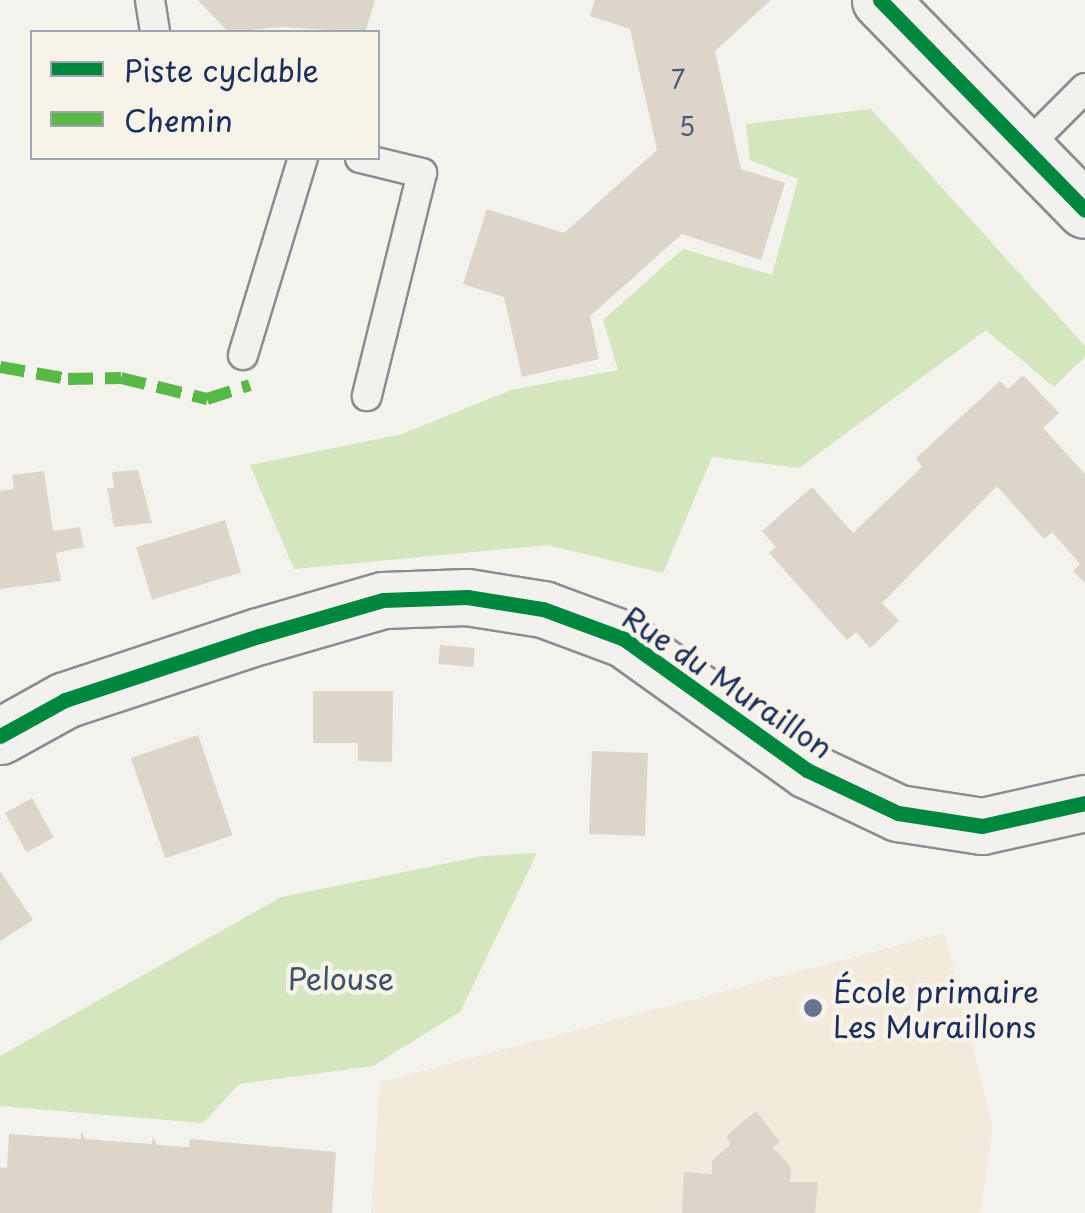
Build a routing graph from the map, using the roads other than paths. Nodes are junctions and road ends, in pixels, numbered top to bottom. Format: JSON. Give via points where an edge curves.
{"nodes":[{"id":1,"x":150,"y":0,"type":"edge"},
{"id":2,"x":880,"y":0,"type":"edge"},
{"id":3,"x":155,"y":30,"type":"edge"},
{"id":4,"x":1085,"y":88,"type":"edge"},
{"id":5,"x":1027,"y":146,"type":"junction"},
{"id":6,"x":302,"y":160,"type":"edge"},
{"id":7,"x":369,"y":160,"type":"edge"},
{"id":8,"x":1084,"y":206,"type":"edge"},
{"id":9,"x":243,"y":356,"type":"dead end"},
{"id":10,"x":367,"y":396,"type":"dead end"},
{"id":11,"x":0,"y":736,"type":"edge"},
{"id":12,"x":1085,"y":803,"type":"edge"}],
"edges":[{"from":1,"to":3,"type":"lane"},
{"from":2,"to":5,"type":"street"},
{"from":4,"to":5,"type":"lane"},
{"from":5,"to":8,"type":"street"},
{"from":6,"to":9,"type":"lane"},
{"from":7,"to":10,"type":"lane","via":[[422,172]]},
{"from":11,"to":12,"type":"street","name":"Rue du Muraillon","via":[[64,700],[259,636],[383,600],[466,597],[543,609],[624,639],[807,770],[898,813],[982,826]]}]}
